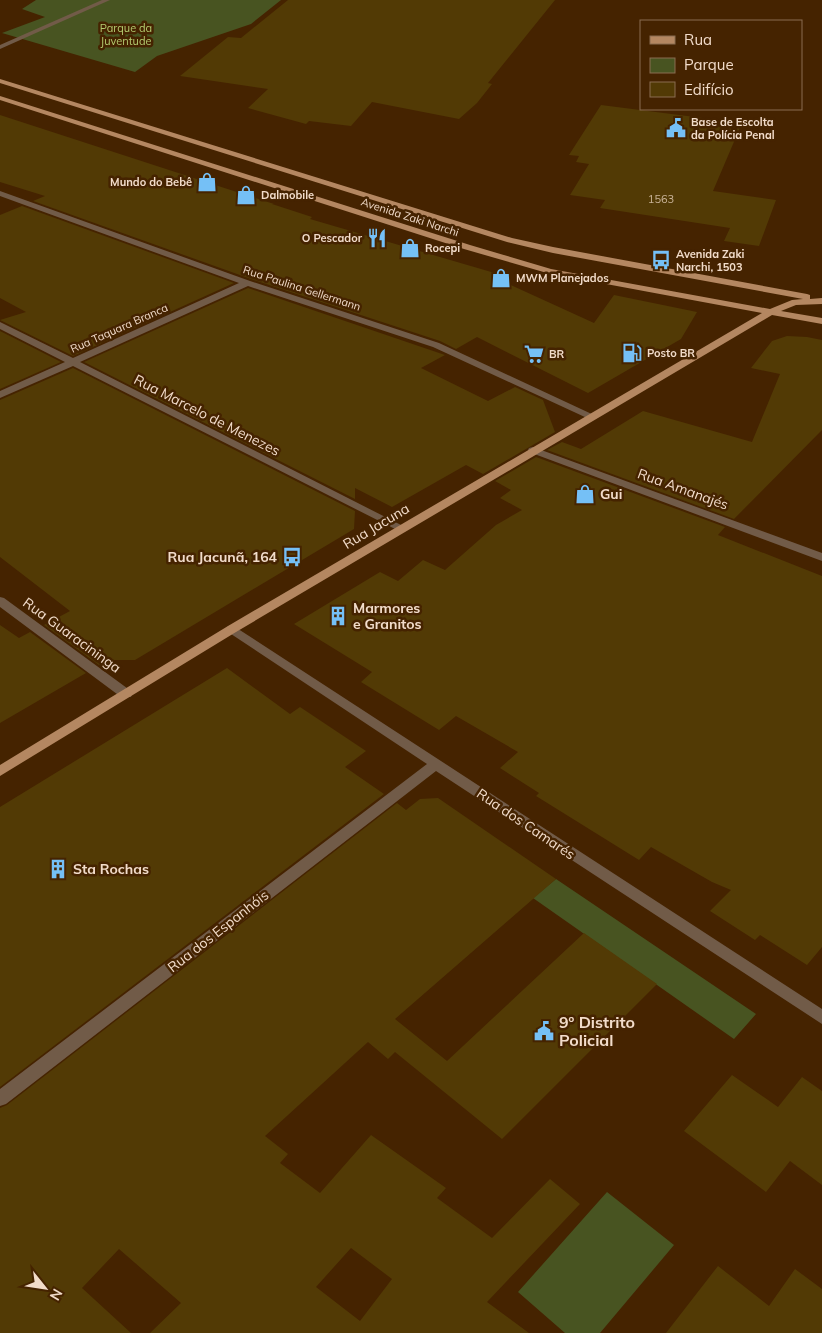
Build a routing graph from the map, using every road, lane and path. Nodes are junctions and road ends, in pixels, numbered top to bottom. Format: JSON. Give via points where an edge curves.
{"nodes":[{"id":1,"x":107,"y":0,"type":"edge"},
{"id":2,"x":0,"y":47,"type":"edge"},
{"id":3,"x":0,"y":81,"type":"edge"},
{"id":4,"x":0,"y":98,"type":"edge"},
{"id":5,"x":0,"y":193,"type":"edge"},
{"id":6,"x":247,"y":283,"type":"junction"},
{"id":7,"x":822,"y":300,"type":"edge"},
{"id":8,"x":770,"y":312,"type":"junction"},
{"id":9,"x":822,"y":321,"type":"edge"},
{"id":10,"x":0,"y":325,"type":"edge"},
{"id":11,"x":71,"y":362,"type":"junction"},
{"id":12,"x":0,"y":395,"type":"edge"},
{"id":13,"x":591,"y":416,"type":"junction"},
{"id":14,"x":533,"y":450,"type":"junction"},
{"id":15,"x":401,"y":529,"type":"junction"},
{"id":16,"x":822,"y":557,"type":"edge"},
{"id":17,"x":0,"y":601,"type":"edge"},
{"id":18,"x":232,"y":629,"type":"junction"},
{"id":19,"x":126,"y":694,"type":"junction"},
{"id":20,"x":436,"y":764,"type":"junction"},
{"id":21,"x":0,"y":771,"type":"edge"},
{"id":22,"x":822,"y":1016,"type":"edge"},
{"id":23,"x":0,"y":1099,"type":"edge"}],
"edges":[{"from":1,"to":2,"type":"street"},
{"from":3,"to":7,"type":"main road","name":"Avenida Zaki Narchi","via":[[510,240]]},
{"from":4,"to":8,"type":"main road","name":"Avenida Zaki Narchi","via":[[543,270]]},
{"from":5,"to":6,"type":"street","name":"Rua Paulina Gellermann"},
{"from":6,"to":11,"type":"street","name":"Rua Taquara Branca"},
{"from":6,"to":13,"type":"street","name":"Rua Paulina Gellermann","via":[[436,345]]},
{"from":7,"to":8,"type":"main road","name":"Rua Jacuna","via":[[795,302]]},
{"from":8,"to":9,"type":"main road","name":"Avenida Zaki Narchi"},
{"from":8,"to":13,"type":"main road","name":"Rua Jacuna"},
{"from":10,"to":11,"type":"street","name":"Rua Marcelo de Menezes"},
{"from":11,"to":12,"type":"street","name":"Rua Taquara Branca"},
{"from":11,"to":15,"type":"street","name":"Rua Marcelo de Menezes"},
{"from":13,"to":14,"type":"main road","name":"Rua Jacuna"},
{"from":14,"to":15,"type":"main road","name":"Rua Jacuna"},
{"from":14,"to":16,"type":"street","name":"Rua Amanajés"},
{"from":15,"to":18,"type":"main road","name":"Rua Jacuna"},
{"from":17,"to":19,"type":"street","name":"Rua Guaracininga"},
{"from":18,"to":19,"type":"main road","name":"Rua Jacuna"},
{"from":18,"to":20,"type":"street","name":"Rua dos Camarés"},
{"from":19,"to":21,"type":"main road","name":"Rua Jacuna"},
{"from":20,"to":22,"type":"street","name":"Rua dos Camarés"},
{"from":20,"to":23,"type":"street","name":"Rua dos Espanhóis"}]}
